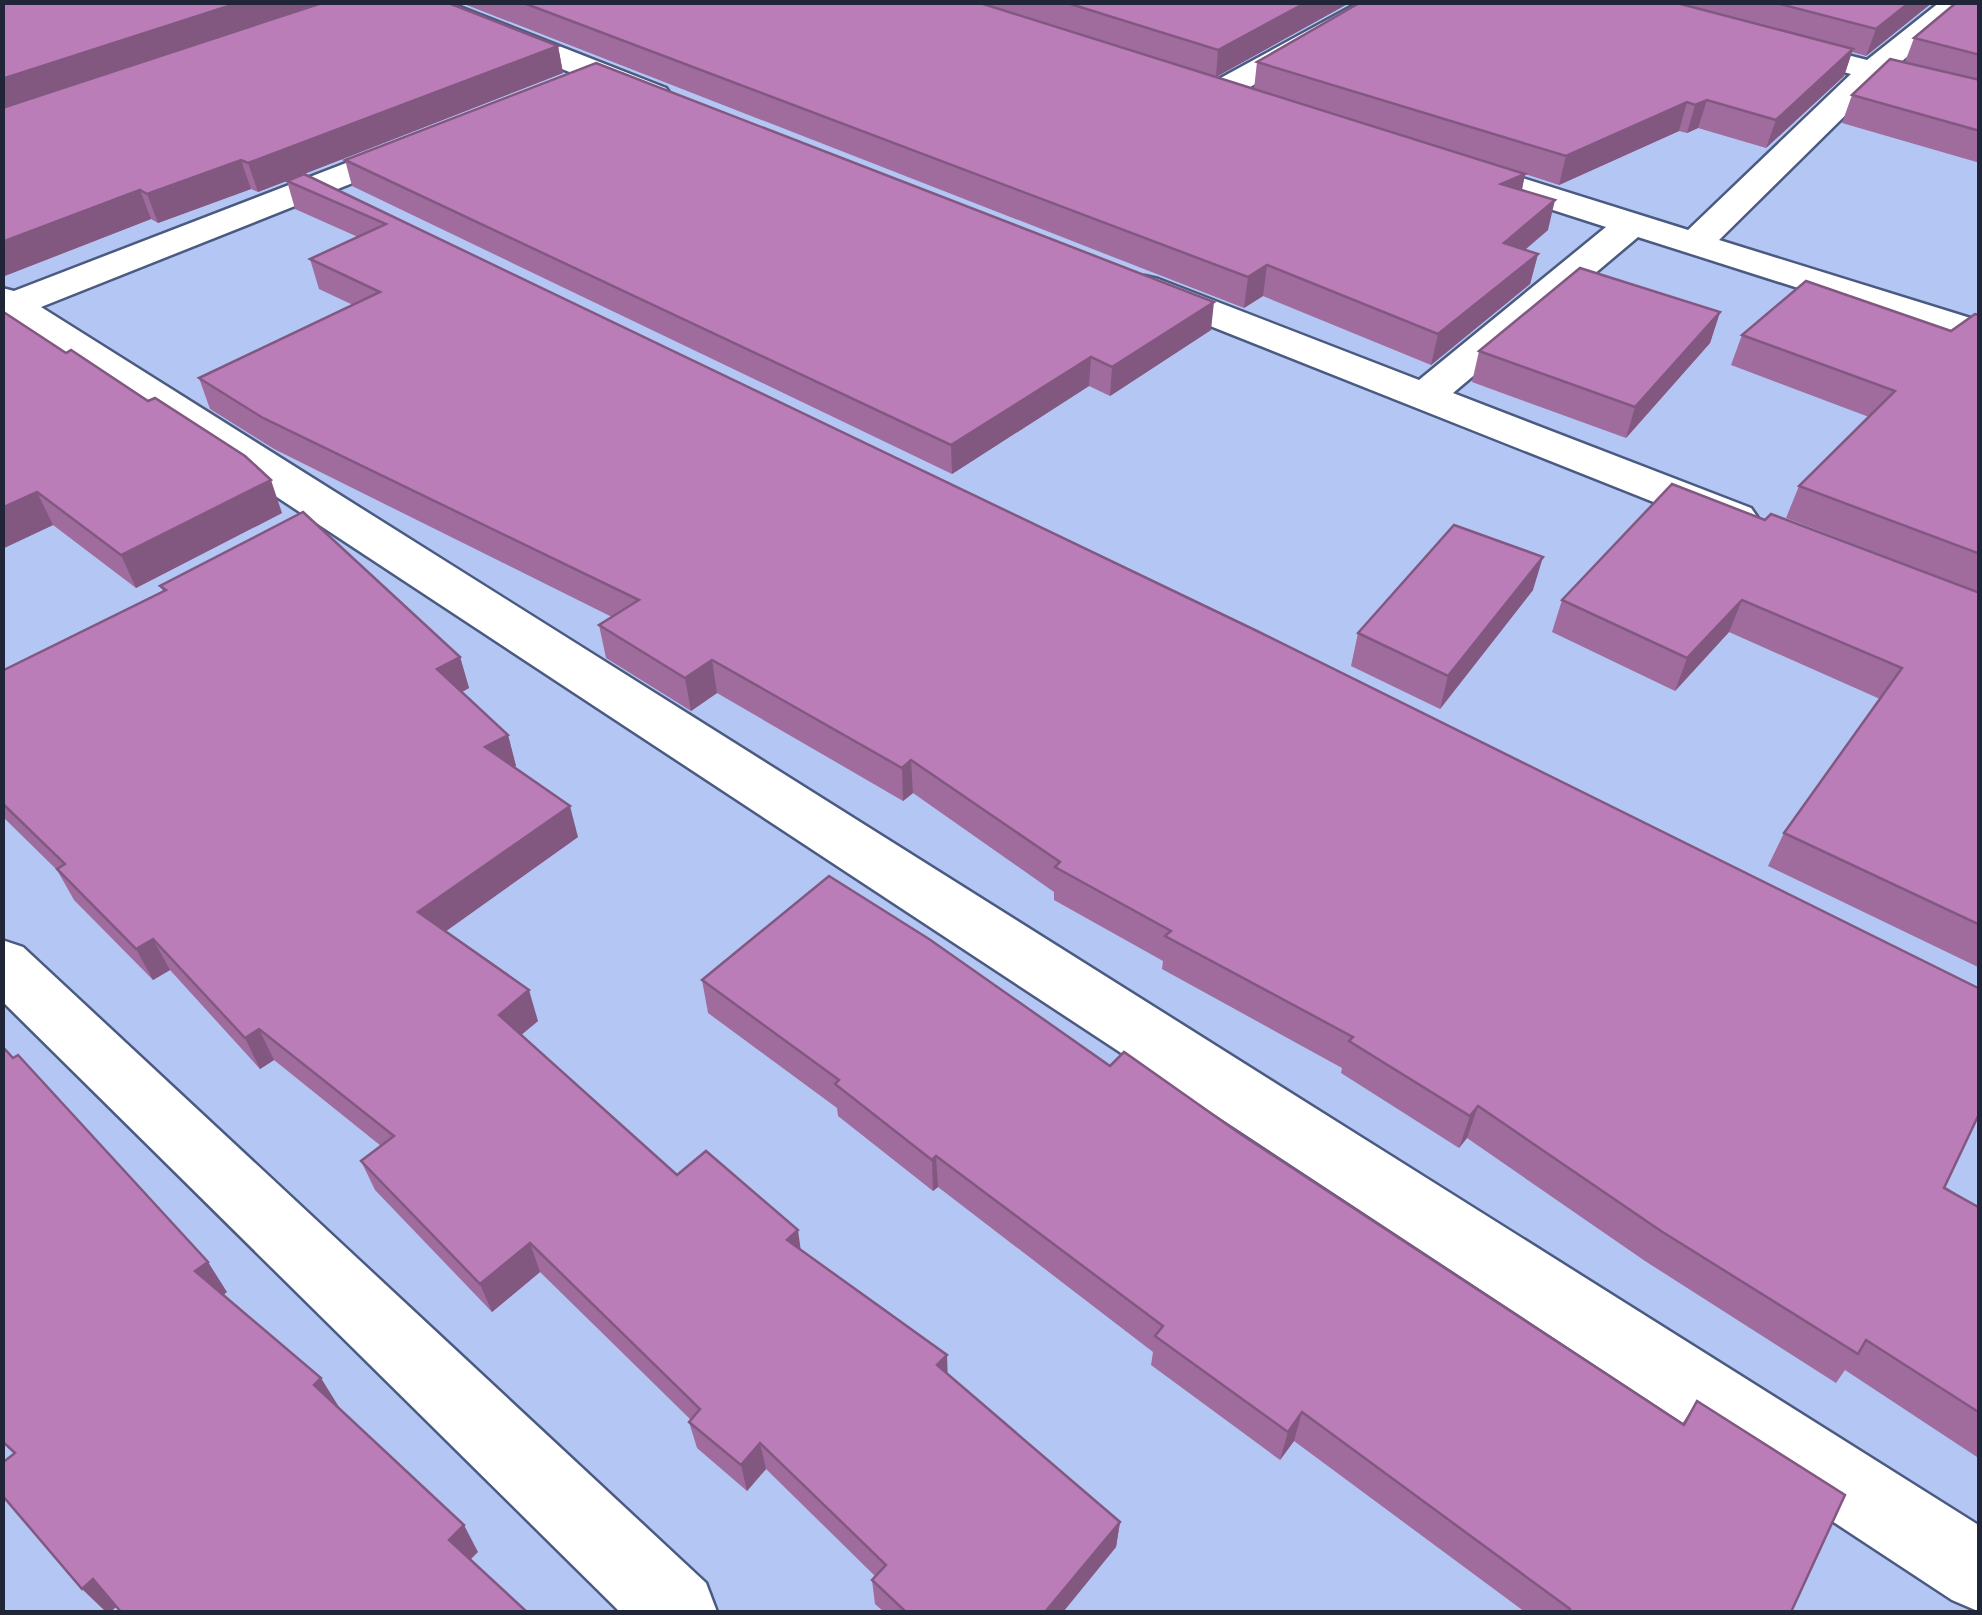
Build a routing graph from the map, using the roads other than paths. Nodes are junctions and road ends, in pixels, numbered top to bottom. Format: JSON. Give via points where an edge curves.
{"nodes":[{"id":1,"x":420,"y":2,"type":"edge"},
{"id":2,"x":1382,"y":2,"type":"edge"},
{"id":3,"x":1958,"y":2,"type":"edge"},
{"id":4,"x":1742,"y":37,"type":"edge"},
{"id":5,"x":1872,"y":71,"type":"junction"},
{"id":6,"x":600,"y":73,"type":"junction"},
{"id":7,"x":1179,"y":81,"type":"edge"},
{"id":8,"x":1217,"y":93,"type":"junction"},
{"id":9,"x":546,"y":94,"type":"edge"},
{"id":10,"x":1980,"y":99,"type":"edge"},
{"id":11,"x":1254,"y":105,"type":"edge"},
{"id":12,"x":691,"y":109,"type":"edge"},
{"id":13,"x":439,"y":136,"type":"edge"},
{"id":14,"x":1424,"y":158,"type":"edge"},
{"id":15,"x":315,"y":186,"type":"junction"},
{"id":16,"x":368,"y":212,"type":"edge"},
{"id":17,"x":1632,"y":224,"type":"junction"},
{"id":18,"x":1694,"y":244,"type":"junction"},
{"id":19,"x":1112,"y":274,"type":"edge"},
{"id":20,"x":7,"y":302,"type":"edge"},
{"id":21,"x":1980,"y":334,"type":"edge"},
{"id":22,"x":1424,"y":396,"type":"junction"},
{"id":23,"x":331,"y":510,"type":"junction"},
{"id":24,"x":1762,"y":528,"type":"edge"},
{"id":25,"x":279,"y":537,"type":"edge"},
{"id":26,"x":2,"y":963,"type":"edge"},
{"id":27,"x":1980,"y":1572,"type":"edge"},
{"id":28,"x":677,"y":1612,"type":"edge"}],
"edges":[{"from":1,"to":6,"type":"street"},
{"from":2,"to":8,"type":"street"},
{"from":3,"to":5,"type":"street"},
{"from":4,"to":5,"type":"street"},
{"from":5,"to":10,"type":"street"},
{"from":5,"to":18,"type":"street"},
{"from":6,"to":9,"type":"street"},
{"from":6,"to":12,"type":"street"},
{"from":7,"to":8,"type":"street"},
{"from":8,"to":11,"type":"street"},
{"from":13,"to":15,"type":"street"},
{"from":14,"to":17,"type":"street"},
{"from":15,"to":16,"type":"street"},
{"from":15,"to":20,"type":"street"},
{"from":17,"to":18,"type":"street"},
{"from":17,"to":22,"type":"street"},
{"from":18,"to":21,"type":"street"},
{"from":19,"to":22,"type":"street"},
{"from":20,"to":23,"type":"street"},
{"from":22,"to":24,"type":"street"},
{"from":23,"to":25,"type":"street"},
{"from":23,"to":27,"type":"street"},
{"from":26,"to":28,"type":"street"}]}
